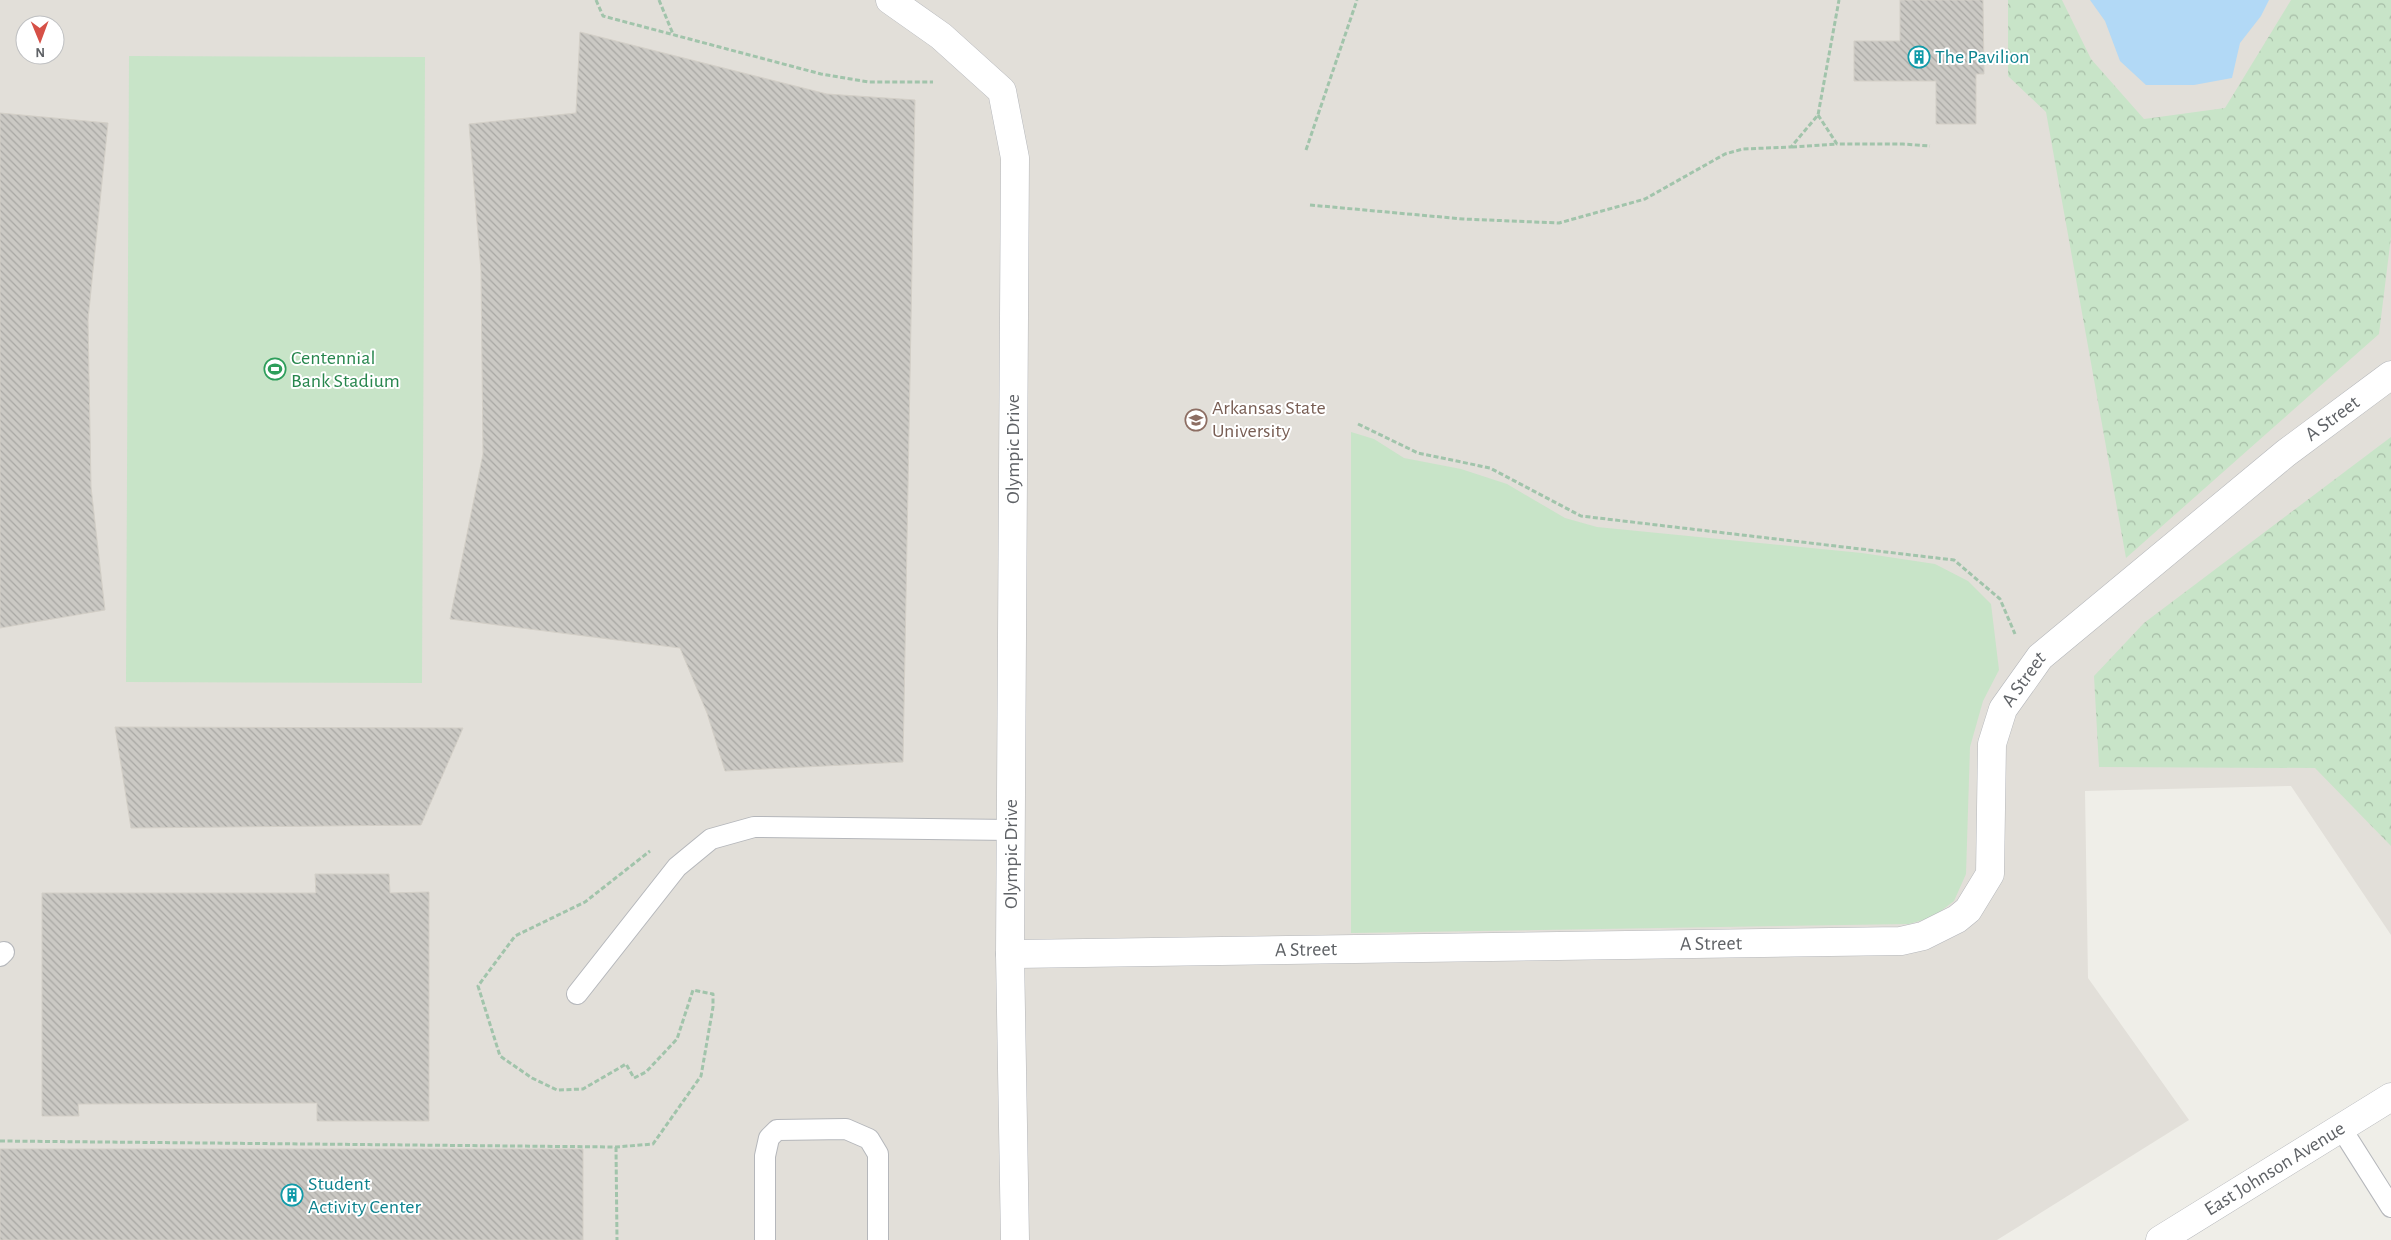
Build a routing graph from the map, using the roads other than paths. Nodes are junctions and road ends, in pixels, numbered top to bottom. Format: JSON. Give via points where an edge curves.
{"nodes":[{"id":1,"x":890,"y":0,"type":"edge"},
{"id":2,"x":2391,"y":375,"type":"edge"},
{"id":3,"x":1011,"y":830,"type":"junction"},
{"id":4,"x":1010,"y":954,"type":"junction"},
{"id":5,"x":577,"y":994,"type":"dead end"},
{"id":6,"x":2391,"y":1097,"type":"edge"},
{"id":7,"x":2341,"y":1128,"type":"junction"},
{"id":8,"x":2391,"y":1207,"type":"edge"},
{"id":9,"x":765,"y":1240,"type":"edge"},
{"id":10,"x":878,"y":1240,"type":"edge"},
{"id":11,"x":1015,"y":1240,"type":"edge"},
{"id":12,"x":2160,"y":1240,"type":"edge"}],
"edges":[{"from":1,"to":3,"type":"street","name":"Olympic Drive","via":[[941,36],[1002,91],[1013,140]]},
{"from":2,"to":4,"type":"street","name":"A Street","via":[[2286,453],[2040,657],[2003,709],[1992,744],[1990,874],[1968,910],[1923,936],[1901,941]]},
{"from":3,"to":4,"type":"street","name":"Olympic Drive"},
{"from":3,"to":5,"type":"lane","via":[[754,827],[711,839],[677,867]]},
{"from":4,"to":11,"type":"street"},
{"from":6,"to":7,"type":"street","name":"East Johnson Avenue"},
{"from":7,"to":8,"type":"lane"},
{"from":7,"to":12,"type":"street","name":"East Johnson Avenue"},
{"from":9,"to":10,"type":"lane","via":[[765,1156],[769,1138],[777,1130],[846,1129],[869,1139],[878,1154]]}]}
